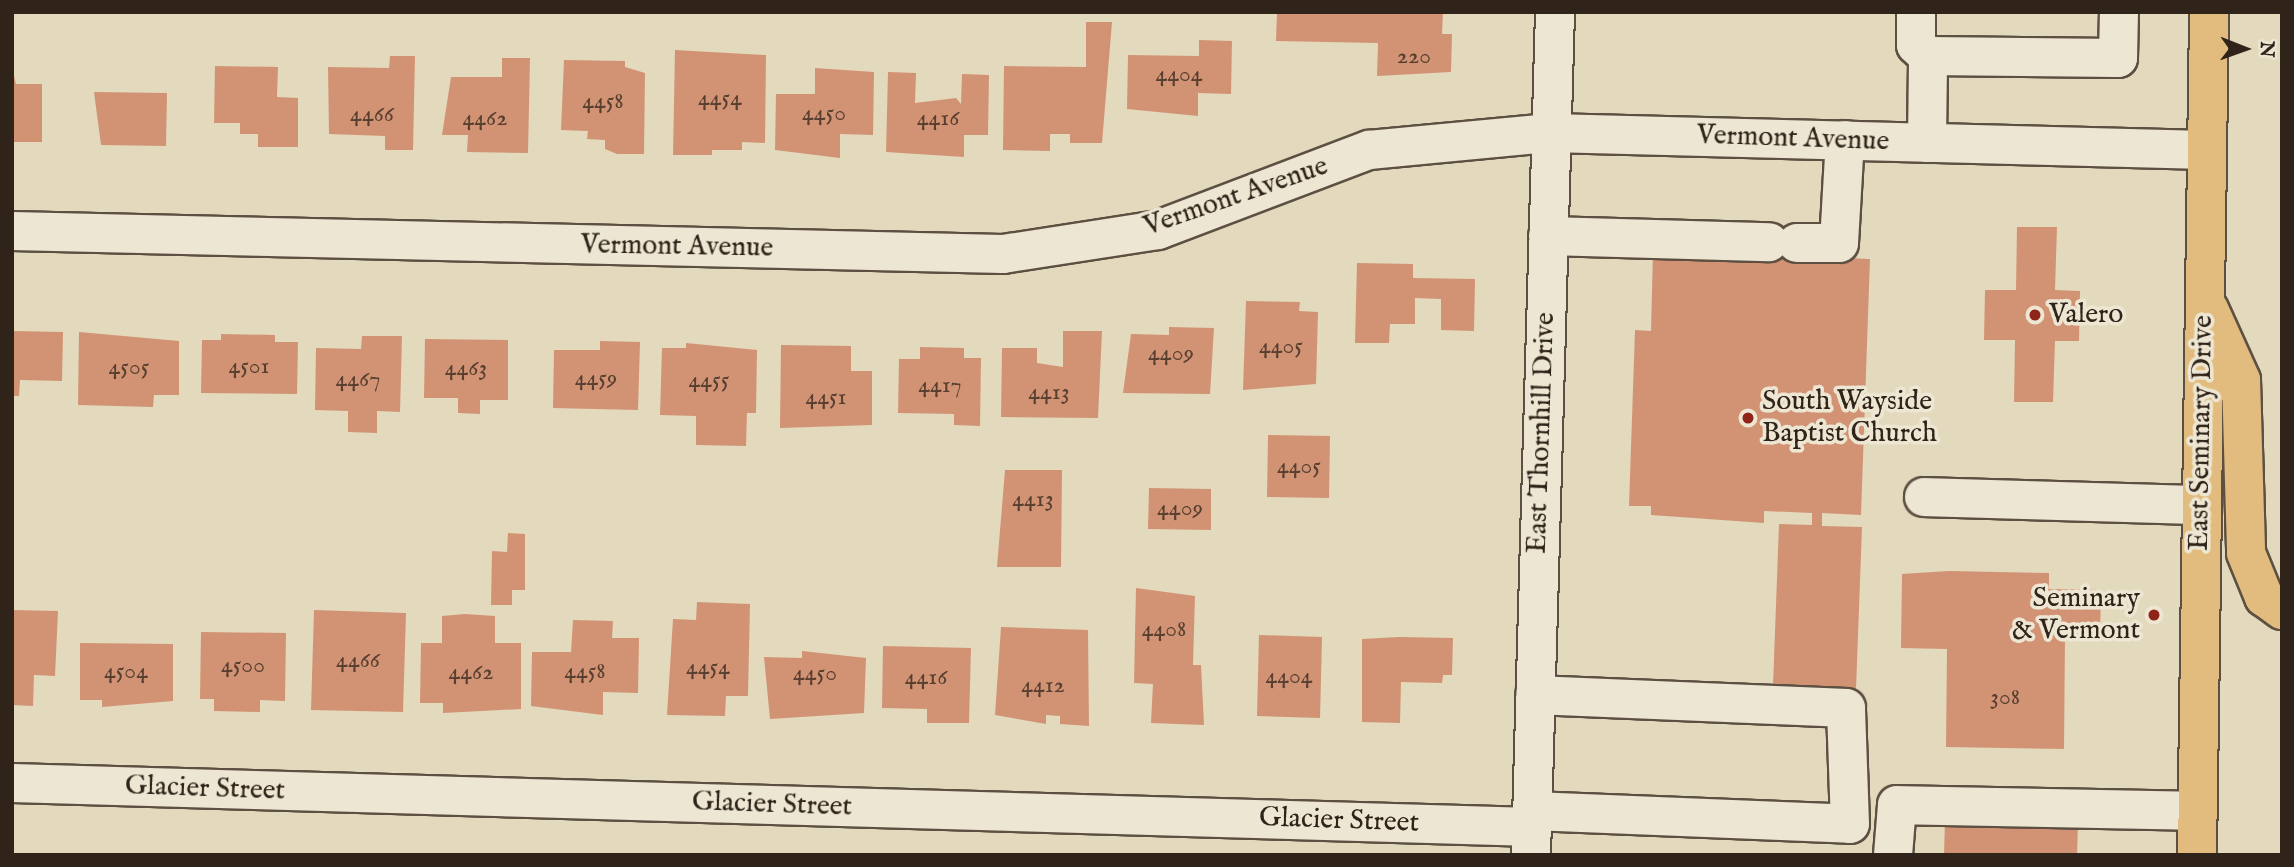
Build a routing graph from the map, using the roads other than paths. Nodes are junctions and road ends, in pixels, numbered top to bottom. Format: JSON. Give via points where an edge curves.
{"nodes":[{"id":1,"x":1555,"y":12,"type":"edge"},
{"id":2,"x":1916,"y":12,"type":"edge"},
{"id":3,"x":2119,"y":12,"type":"edge"},
{"id":4,"x":2209,"y":12,"type":"edge"},
{"id":5,"x":1928,"y":56,"type":"junction"},
{"id":6,"x":1550,"y":133,"type":"junction"},
{"id":7,"x":1845,"y":140,"type":"junction"},
{"id":8,"x":1927,"y":143,"type":"junction"},
{"id":9,"x":2206,"y":150,"type":"junction"},
{"id":10,"x":12,"y":232,"type":"edge"},
{"id":11,"x":1548,"y":236,"type":"junction"},
{"id":12,"x":2204,"y":297,"type":"junction"},
{"id":13,"x":1924,"y":498,"type":"dead end"},
{"id":14,"x":2201,"y":505,"type":"junction"},
{"id":15,"x":2282,"y":610,"type":"edge"},
{"id":16,"x":1535,"y":695,"type":"junction"},
{"id":17,"x":12,"y":783,"type":"edge"},
{"id":18,"x":2198,"y":811,"type":"junction"},
{"id":19,"x":1532,"y":831,"type":"edge"},
{"id":20,"x":1893,"y":855,"type":"edge"},
{"id":21,"x":2197,"y":855,"type":"edge"}],
"edges":[{"from":1,"to":6,"type":"street","name":"East Thornhill Drive"},
{"from":2,"to":5,"type":"street","via":[[1916,45]]},
{"from":3,"to":5,"type":"street","via":[[2118,58]]},
{"from":4,"to":9,"type":"main road","name":"East Seminary Drive"},
{"from":5,"to":8,"type":"street"},
{"from":6,"to":7,"type":"street","name":"Vermont Avenue"},
{"from":6,"to":10,"type":"street","name":"Vermont Avenue","via":[[1369,150],[1158,230],[1003,254]]},
{"from":6,"to":11,"type":"street","name":"East Thornhill Drive"},
{"from":7,"to":8,"type":"street","name":"Vermont Avenue"},
{"from":7,"to":11,"type":"street","via":[[1839,243]]},
{"from":8,"to":9,"type":"street","name":"Vermont Avenue"},
{"from":9,"to":12,"type":"main road","name":"East Seminary Drive"},
{"from":11,"to":16,"type":"street","name":"East Thornhill Drive"},
{"from":12,"to":14,"type":"main road","name":"East Seminary Drive"},
{"from":12,"to":15,"type":"main road","via":[[2241,380],[2246,553],[2264,597]]},
{"from":13,"to":14,"type":"street"},
{"from":14,"to":18,"type":"main road","name":"East Seminary Drive"},
{"from":16,"to":19,"type":"street","name":"East Thornhill Drive"},
{"from":16,"to":19,"type":"street","name":"Glacier Street","via":[[1846,708],[1850,824]]},
{"from":17,"to":19,"type":"street","name":"Glacier Street"},
{"from":18,"to":20,"type":"street","via":[[1897,805]]},
{"from":18,"to":21,"type":"main road","name":"East Seminary Drive"}]}
